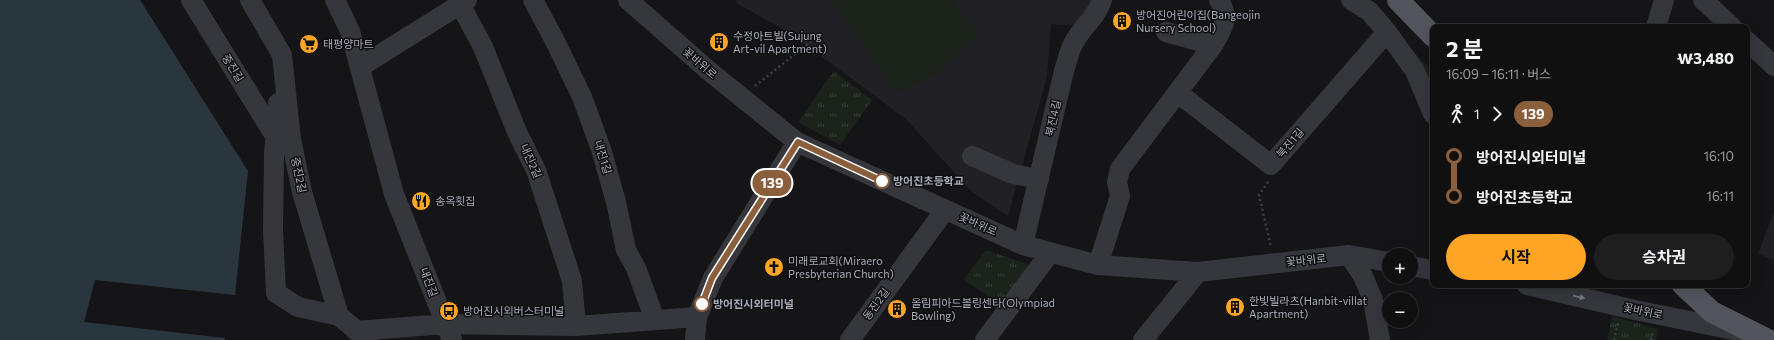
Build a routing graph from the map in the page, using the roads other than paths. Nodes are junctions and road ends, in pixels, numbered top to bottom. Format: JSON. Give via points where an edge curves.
{"nodes":[{"id":1,"x":191,"y":0,"type":"edge"},
{"id":2,"x":250,"y":0,"type":"edge"},
{"id":3,"x":335,"y":0,"type":"edge"},
{"id":4,"x":533,"y":0,"type":"edge"},
{"id":5,"x":628,"y":0,"type":"edge"},
{"id":6,"x":1102,"y":0,"type":"edge"},
{"id":7,"x":1219,"y":0,"type":"edge"},
{"id":8,"x":1351,"y":0,"type":"edge"},
{"id":9,"x":1664,"y":0,"type":"edge"},
{"id":10,"x":1703,"y":0,"type":"edge"},
{"id":11,"x":463,"y":2,"type":"edge"},
{"id":12,"x":1409,"y":4,"type":"edge"},
{"id":13,"x":1657,"y":24,"type":"edge"},
{"id":14,"x":1729,"y":24,"type":"edge"},
{"id":15,"x":1166,"y":32,"type":"dead end"},
{"id":16,"x":1387,"y":32,"type":"junction"},
{"id":17,"x":1430,"y":32,"type":"edge"},
{"id":18,"x":1750,"y":44,"type":"edge"},
{"id":19,"x":1214,"y":46,"type":"junction"},
{"id":20,"x":282,"y":55,"type":"junction"},
{"id":21,"x":1774,"y":66,"type":"edge"},
{"id":22,"x":360,"y":67,"type":"junction"},
{"id":23,"x":1178,"y":93,"type":"junction"},
{"id":24,"x":1430,"y":107,"type":"edge"},
{"id":25,"x":276,"y":136,"type":"junction"},
{"id":26,"x":798,"y":142,"type":"junction"},
{"id":27,"x":972,"y":156,"type":"dead end"},
{"id":28,"x":1039,"y":179,"type":"junction"},
{"id":29,"x":945,"y":210,"type":"junction"},
{"id":30,"x":1023,"y":245,"type":"junction"},
{"id":31,"x":1050,"y":253,"type":"junction"},
{"id":32,"x":1349,"y":255,"type":"junction"},
{"id":33,"x":1382,"y":261,"type":"edge"},
{"id":34,"x":1098,"y":265,"type":"junction"},
{"id":35,"x":1418,"y":267,"type":"edge"},
{"id":36,"x":1430,"y":269,"type":"edge"},
{"id":37,"x":1198,"y":272,"type":"junction"},
{"id":38,"x":1540,"y":288,"type":"edge"},
{"id":39,"x":1686,"y":288,"type":"edge"},
{"id":40,"x":339,"y":316,"type":"junction"},
{"id":41,"x":697,"y":317,"type":"junction"},
{"id":42,"x":655,"y":320,"type":"junction"},
{"id":43,"x":576,"y":326,"type":"junction"},
{"id":44,"x":448,"y":332,"type":"edge"},
{"id":45,"x":362,"y":335,"type":"edge"},
{"id":46,"x":1763,"y":338,"type":"edge"},
{"id":47,"x":695,"y":340,"type":"edge"},
{"id":48,"x":850,"y":340,"type":"edge"},
{"id":49,"x":985,"y":340,"type":"edge"},
{"id":50,"x":1143,"y":340,"type":"edge"},
{"id":51,"x":1380,"y":340,"type":"edge"}],
"edges":[{"from":1,"to":25,"type":"street","name":"중진길"},
{"from":2,"to":20,"type":"street","name":"중진2길"},
{"from":3,"to":22,"type":"street","name":"내진길","via":[[350,31]]},
{"from":4,"to":42,"type":"street","name":"내진1길","via":[[582,97],[601,149],[626,250],[636,268]]},
{"from":5,"to":26,"type":"street","name":"꽃바위로","via":[[741,97]]},
{"from":6,"to":28,"type":"street","name":"북진4길","via":[[1097,12],[1073,44],[1059,90]]},
{"from":7,"to":19,"type":"street","via":[[1223,7],[1225,23]]},
{"from":8,"to":16,"type":"street","via":[[1368,11]]},
{"from":9,"to":13,"type":"street"},
{"from":10,"to":14,"type":"street"},
{"from":11,"to":22,"type":"street"},
{"from":11,"to":43,"type":"street","name":"내진2길","via":[[517,132],[536,170],[572,281]]},
{"from":12,"to":17,"type":"main road"},
{"from":15,"to":19,"type":"street"},
{"from":16,"to":23,"type":"street","name":"북진1길","via":[[1271,165]]},
{"from":16,"to":24,"type":"street","via":[[1415,71]]},
{"from":18,"to":21,"type":"street"},
{"from":19,"to":23,"type":"street"},
{"from":20,"to":25,"type":"street"},
{"from":20,"to":40,"type":"street","name":"중진2길","via":[[291,139],[302,192]]},
{"from":22,"to":44,"type":"street","name":"내진길","via":[[394,194]]},
{"from":23,"to":34,"type":"street","via":[[1120,169],[1116,182],[1120,196]]},
{"from":25,"to":40,"type":"street","via":[[273,230],[276,293],[298,307]]},
{"from":26,"to":29,"type":"street","name":"꽃바위로"},
{"from":26,"to":41,"type":"street","via":[[712,278]]},
{"from":27,"to":28,"type":"street","via":[[1013,174]]},
{"from":28,"to":30,"type":"street","name":"북진4길"},
{"from":29,"to":30,"type":"street","name":"꽃바위로"},
{"from":29,"to":48,"type":"street","name":"동진2길"},
{"from":30,"to":31,"type":"street","name":"꽃바위로"},
{"from":31,"to":34,"type":"street","name":"꽃바위로"},
{"from":31,"to":49,"type":"street"},
{"from":32,"to":33,"type":"street","name":"꽃바위로"},
{"from":32,"to":37,"type":"street","name":"꽃바위로"},
{"from":32,"to":51,"type":"street","via":[[1363,276],[1373,300]]},
{"from":34,"to":37,"type":"street","name":"꽃바위로"},
{"from":35,"to":36,"type":"street"},
{"from":37,"to":50,"type":"street"},
{"from":38,"to":46,"type":"street","name":"꽃바위로","one_way":true},
{"from":39,"to":46,"type":"main road","via":[[1712,312]]},
{"from":40,"to":45,"type":"street"},
{"from":41,"to":42,"type":"street"},
{"from":41,"to":47,"type":"street"},
{"from":42,"to":43,"type":"street"},
{"from":43,"to":44,"type":"street"},
{"from":44,"to":45,"type":"street"}]}
